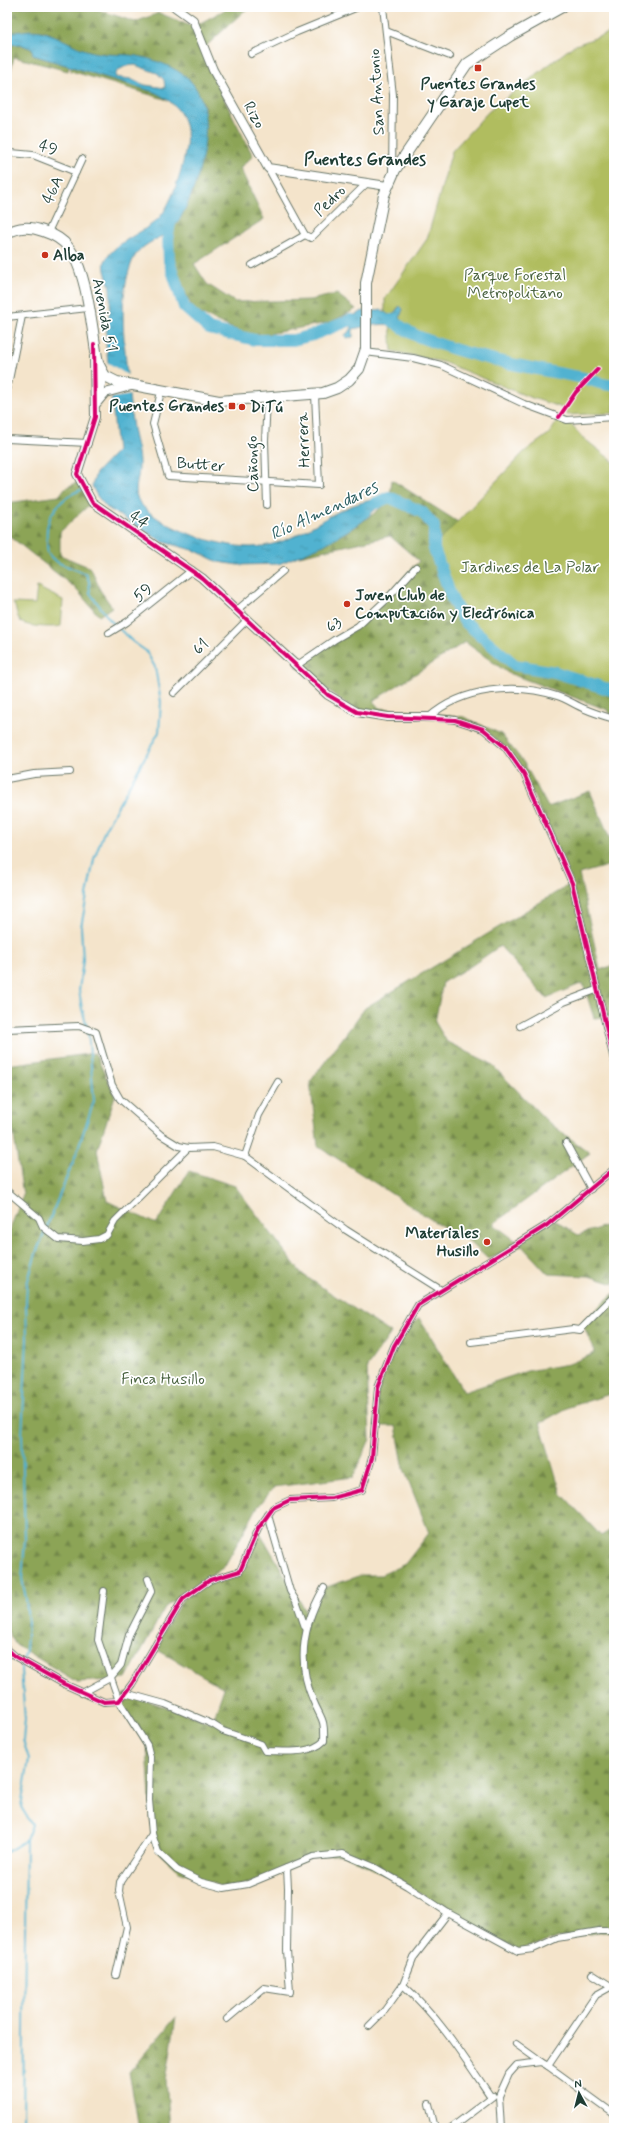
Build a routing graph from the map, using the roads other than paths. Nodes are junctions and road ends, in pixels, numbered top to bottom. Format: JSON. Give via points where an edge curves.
{"nodes":[{"id":1,"x":175,"y":7,"type":"edge"},
{"id":2,"x":358,"y":7,"type":"edge"},
{"id":3,"x":383,"y":7,"type":"edge"},
{"id":4,"x":562,"y":7,"type":"edge"},
{"id":5,"x":386,"y":31,"type":"junction"},
{"id":6,"x":251,"y":54,"type":"dead end"},
{"id":7,"x":450,"y":56,"type":"dead end"},
{"id":8,"x":11,"y":153,"type":"dead end"},
{"id":9,"x":82,"y":159,"type":"dead end"},
{"id":10,"x":268,"y":168,"type":"junction"},
{"id":11,"x":76,"y":172,"type":"junction"},
{"id":12,"x":389,"y":181,"type":"junction"},
{"id":13,"x":367,"y":183,"type":"junction"},
{"id":14,"x":48,"y":232,"type":"junction"},
{"id":15,"x":7,"y":233,"type":"edge"},
{"id":16,"x":308,"y":236,"type":"junction"},
{"id":17,"x":252,"y":265,"type":"dead end"},
{"id":18,"x":88,"y":308,"type":"junction"},
{"id":19,"x":22,"y":316,"type":"junction"},
{"id":20,"x":7,"y":317,"type":"edge"},
{"id":21,"x":94,"y":344,"type":"junction"},
{"id":22,"x":366,"y":348,"type":"junction"},
{"id":23,"x":105,"y":378,"type":"junction"},
{"id":24,"x":132,"y":386,"type":"junction"},
{"id":25,"x":95,"y":389,"type":"junction"},
{"id":26,"x":7,"y":390,"type":"edge"},
{"id":27,"x":161,"y":392,"type":"junction"},
{"id":28,"x":316,"y":394,"type":"junction"},
{"id":29,"x":267,"y":399,"type":"junction"},
{"id":30,"x":96,"y":406,"type":"junction"},
{"id":31,"x":614,"y":418,"type":"edge"},
{"id":32,"x":7,"y":439,"type":"edge"},
{"id":33,"x":88,"y":443,"type":"junction"},
{"id":34,"x":266,"y":482,"type":"junction"},
{"id":35,"x":319,"y":485,"type":"joint"},
{"id":36,"x":267,"y":505,"type":"dead end"},
{"id":37,"x":416,"y":567,"type":"dead end"},
{"id":38,"x":192,"y":570,"type":"junction"},
{"id":39,"x":283,"y":571,"type":"dead end"},
{"id":40,"x":237,"y":610,"type":"junction"},
{"id":41,"x":247,"y":620,"type":"junction"},
{"id":42,"x":109,"y":633,"type":"dead end"},
{"id":43,"x":296,"y":666,"type":"junction"},
{"id":44,"x":174,"y":693,"type":"dead end"},
{"id":45,"x":429,"y":717,"type":"junction"},
{"id":46,"x":614,"y":719,"type":"edge"},
{"id":47,"x":70,"y":772,"type":"dead end"},
{"id":48,"x":7,"y":779,"type":"edge"},
{"id":49,"x":596,"y":990,"type":"junction"},
{"id":50,"x":520,"y":1026,"type":"dead end"},
{"id":51,"x":7,"y":1029,"type":"edge"},
{"id":52,"x":614,"y":1060,"type":"edge"},
{"id":53,"x":278,"y":1082,"type":"dead end"},
{"id":54,"x":566,"y":1143,"type":"dead end"},
{"id":55,"x":188,"y":1148,"type":"junction"},
{"id":56,"x":245,"y":1156,"type":"junction"},
{"id":57,"x":614,"y":1169,"type":"edge"},
{"id":58,"x":590,"y":1189,"type":"junction"},
{"id":59,"x":7,"y":1191,"type":"edge"},
{"id":60,"x":441,"y":1290,"type":"junction"},
{"id":61,"x":614,"y":1296,"type":"edge"},
{"id":62,"x":471,"y":1342,"type":"dead end"},
{"id":63,"x":268,"y":1515,"type":"junction"},
{"id":64,"x":148,"y":1579,"type":"dead end"},
{"id":65,"x":324,"y":1588,"type":"dead end"},
{"id":66,"x":104,"y":1592,"type":"dead end"},
{"id":67,"x":306,"y":1627,"type":"junction"},
{"id":68,"x":7,"y":1649,"type":"edge"},
{"id":69,"x":110,"y":1678,"type":"junction"},
{"id":70,"x":82,"y":1692,"type":"junction"},
{"id":71,"x":125,"y":1693,"type":"junction"},
{"id":72,"x":119,"y":1701,"type":"junction"},
{"id":73,"x":152,"y":1834,"type":"junction"},
{"id":74,"x":287,"y":1868,"type":"junction"},
{"id":75,"x":448,"y":1913,"type":"junction"},
{"id":76,"x":614,"y":1931,"type":"edge"},
{"id":77,"x":592,"y":1974,"type":"dead end"},
{"id":78,"x":116,"y":1975,"type":"dead end"},
{"id":79,"x":404,"y":1985,"type":"junction"},
{"id":80,"x":613,"y":1987,"type":"edge"},
{"id":81,"x":227,"y":2019,"type":"dead end"},
{"id":82,"x":369,"y":2026,"type":"dead end"},
{"id":83,"x":516,"y":2044,"type":"dead end"},
{"id":84,"x":541,"y":2062,"type":"junction"},
{"id":85,"x":548,"y":2066,"type":"junction"},
{"id":86,"x":491,"y":2096,"type":"junction"},
{"id":87,"x":499,"y":2096,"type":"junction"},
{"id":88,"x":428,"y":2104,"type":"dead end"},
{"id":89,"x":614,"y":2114,"type":"edge"},
{"id":90,"x":435,"y":2128,"type":"edge"},
{"id":91,"x":451,"y":2128,"type":"edge"},
{"id":92,"x":501,"y":2128,"type":"edge"}],
"edges":[{"from":1,"to":10,"type":"street","name":"Rizo","via":[[193,20],[214,70]]},
{"from":2,"to":6,"type":"street"},
{"from":3,"to":5,"type":"street","name":"San Antonio"},
{"from":4,"to":12,"type":"main road","via":[[510,36],[468,64]]},
{"from":5,"to":7,"type":"street"},
{"from":5,"to":12,"type":"street","name":"San Antonio","via":[[393,98]]},
{"from":8,"to":11,"type":"street","name":"49","via":[[33,156]]},
{"from":9,"to":11,"type":"street","name":"46A"},
{"from":10,"to":13,"type":"street"},
{"from":10,"to":16,"type":"street","name":"Rizo"},
{"from":11,"to":14,"type":"street","name":"46A"},
{"from":12,"to":13,"type":"street"},
{"from":12,"to":22,"type":"main road","via":[[368,270],[365,295]]},
{"from":13,"to":16,"type":"street","name":"Pedro"},
{"from":14,"to":15,"type":"main road","name":"Avenida 51","via":[[28,227]]},
{"from":14,"to":18,"type":"main road","name":"Avenida 51","via":[[61,240],[73,254],[81,274]]},
{"from":16,"to":17,"type":"street","name":"Pedro"},
{"from":18,"to":19,"type":"street"},
{"from":18,"to":21,"type":"main road","name":"Avenida 51"},
{"from":19,"to":20,"type":"street"},
{"from":19,"to":26,"type":"street"},
{"from":21,"to":23,"type":"main road","name":"Avenida 51","via":[[98,363]]},
{"from":21,"to":25,"type":"street","name":"44"},
{"from":22,"to":28,"type":"main road","via":[[359,369],[349,380],[329,391]]},
{"from":22,"to":31,"type":"street","via":[[442,365],[524,404],[567,420]]},
{"from":23,"to":24,"type":"main road"},
{"from":23,"to":25,"type":"street"},
{"from":23,"to":30,"type":"street"},
{"from":24,"to":27,"type":"main road"},
{"from":24,"to":30,"type":"street","via":[[105,393]]},
{"from":25,"to":30,"type":"street","name":"44"},
{"from":27,"to":29,"type":"main road","via":[[219,401]]},
{"from":27,"to":34,"type":"street","name":"Butter","via":[[153,424],[168,476]]},
{"from":28,"to":29,"type":"main road"},
{"from":28,"to":35,"type":"street","name":"Herrera"},
{"from":29,"to":34,"type":"street","name":"Cañongo","via":[[264,441]]},
{"from":30,"to":33,"type":"street","name":"44"},
{"from":32,"to":33,"type":"street"},
{"from":33,"to":38,"type":"street","name":"44","via":[[77,474],[92,502]]},
{"from":34,"to":35,"type":"street","name":"Butter"},
{"from":34,"to":36,"type":"street","name":"Cañongo"},
{"from":37,"to":43,"type":"street","name":"63","via":[[387,600],[358,626]]},
{"from":38,"to":40,"type":"street","name":"44"},
{"from":38,"to":42,"type":"street","name":"59","via":[[127,622]]},
{"from":39,"to":40,"type":"street"},
{"from":40,"to":41,"type":"street","name":"44"},
{"from":41,"to":43,"type":"street","name":"44"},
{"from":41,"to":44,"type":"street","name":"61"},
{"from":43,"to":45,"type":"street","name":"44","via":[[328,695],[357,712],[395,717]]},
{"from":45,"to":46,"type":"street","via":[[442,706],[475,692],[522,690],[558,696],[586,710]]},
{"from":45,"to":49,"type":"street","via":[[455,720],[483,729],[505,747],[524,774],[572,883]]},
{"from":47,"to":48,"type":"street"},
{"from":49,"to":50,"type":"street","via":[[564,1002]]},
{"from":49,"to":52,"type":"street"},
{"from":51,"to":55,"type":"street","via":[[83,1028],[96,1032],[112,1085],[120,1099],[161,1135],[179,1146]]},
{"from":53,"to":56,"type":"street","via":[[259,1115]]},
{"from":54,"to":58,"type":"street"},
{"from":55,"to":56,"type":"street","via":[[213,1147]]},
{"from":55,"to":59,"type":"street","via":[[115,1221],[107,1235],[91,1240],[58,1239],[46,1229],[39,1218]]},
{"from":56,"to":60,"type":"street","via":[[346,1230]]},
{"from":57,"to":58,"type":"street"},
{"from":58,"to":60,"type":"street","via":[[547,1226]]},
{"from":60,"to":63,"type":"street","via":[[418,1305],[394,1346],[378,1388],[372,1458],[362,1490],[332,1498],[290,1500],[273,1508]]},
{"from":61,"to":62,"type":"street","via":[[580,1330]]},
{"from":63,"to":67,"type":"street","via":[[290,1591]]},
{"from":63,"to":71,"type":"street","via":[[258,1529],[240,1571],[210,1580],[183,1599]]},
{"from":64,"to":69,"type":"street","via":[[152,1590],[129,1635],[121,1665]]},
{"from":65,"to":67,"type":"street"},
{"from":66,"to":69,"type":"street","via":[[98,1640]]},
{"from":67,"to":71,"type":"street","via":[[303,1639],[307,1683],[325,1723],[324,1741],[317,1748],[293,1752],[265,1751],[261,1744],[223,1731],[165,1704]]},
{"from":68,"to":70,"type":"street","via":[[16,1658]]},
{"from":69,"to":70,"type":"street"},
{"from":69,"to":72,"type":"street"},
{"from":70,"to":72,"type":"street","via":[[104,1702]]},
{"from":71,"to":72,"type":"street"},
{"from":72,"to":73,"type":"street","via":[[148,1751]]},
{"from":73,"to":74,"type":"street","via":[[158,1852],[177,1870],[201,1882],[224,1888],[248,1884]]},
{"from":73,"to":78,"type":"street","via":[[120,1882],[119,1891],[127,1927]]},
{"from":74,"to":75,"type":"street","via":[[313,1857],[343,1854],[374,1867]]},
{"from":74,"to":81,"type":"street","via":[[290,1992],[264,1988]]},
{"from":75,"to":76,"type":"street","via":[[518,1951],[533,1949],[557,1938]]},
{"from":75,"to":79,"type":"street","via":[[414,1957]]},
{"from":77,"to":80,"type":"street"},
{"from":79,"to":82,"type":"street"},
{"from":79,"to":86,"type":"street","via":[[421,2000],[451,2036]]},
{"from":80,"to":85,"type":"street","via":[[596,1995]]},
{"from":83,"to":84,"type":"street"},
{"from":84,"to":85,"type":"street"},
{"from":84,"to":87,"type":"street","via":[[517,2065],[509,2074]]},
{"from":85,"to":89,"type":"street"},
{"from":86,"to":87,"type":"street"},
{"from":86,"to":91,"type":"street"},
{"from":87,"to":92,"type":"street"},
{"from":88,"to":90,"type":"street"}]}
